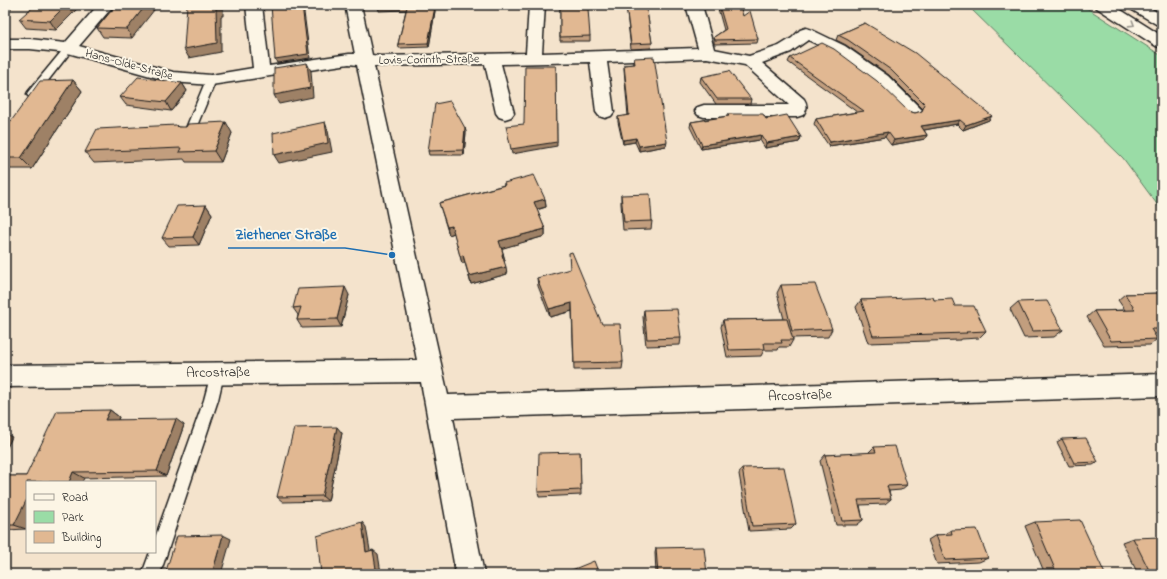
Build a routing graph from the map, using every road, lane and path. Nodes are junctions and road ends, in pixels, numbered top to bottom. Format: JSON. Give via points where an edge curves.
{"nodes":[{"id":1,"x":102,"y":5,"type":"edge"},
{"id":2,"x":106,"y":5,"type":"edge"},
{"id":3,"x":254,"y":5,"type":"edge"},
{"id":4,"x":353,"y":5,"type":"edge"},
{"id":5,"x":537,"y":5,"type":"edge"},
{"id":6,"x":694,"y":5,"type":"edge"},
{"id":7,"x":1102,"y":5,"type":"edge"},
{"id":8,"x":1134,"y":5,"type":"edge"},
{"id":9,"x":1162,"y":22,"type":"edge"},
{"id":10,"x":1162,"y":43,"type":"edge"},
{"id":11,"x":5,"y":44,"type":"edge"},
{"id":12,"x":69,"y":48,"type":"junction"},
{"id":13,"x":707,"y":53,"type":"junction"},
{"id":14,"x":598,"y":57,"type":"junction"},
{"id":15,"x":534,"y":58,"type":"junction"},
{"id":16,"x":492,"y":59,"type":"junction"},
{"id":17,"x":365,"y":60,"type":"junction"},
{"id":18,"x":750,"y":61,"type":"junction"},
{"id":19,"x":262,"y":73,"type":"junction"},
{"id":20,"x":211,"y":80,"type":"junction"},
{"id":21,"x":27,"y":100,"type":"edge"},
{"id":22,"x":914,"y":110,"type":"dead end"},
{"id":23,"x":704,"y":111,"type":"dead end"},
{"id":24,"x":606,"y":112,"type":"dead end"},
{"id":25,"x":505,"y":114,"type":"dead end"},
{"id":26,"x":188,"y":133,"type":"edge"},
{"id":27,"x":431,"y":371,"type":"junction"},
{"id":28,"x":217,"y":374,"type":"junction"},
{"id":29,"x":5,"y":376,"type":"edge"},
{"id":30,"x":1162,"y":385,"type":"edge"},
{"id":31,"x":438,"y":407,"type":"junction"},
{"id":32,"x":151,"y":574,"type":"edge"},
{"id":33,"x":470,"y":574,"type":"edge"}],
"edges":[{"from":1,"to":2,"type":"lane"},
{"from":2,"to":12,"type":"street","name":"Hans-Olde-Straße"},
{"from":3,"to":19,"type":"street"},
{"from":4,"to":17,"type":"street"},
{"from":5,"to":15,"type":"street"},
{"from":6,"to":13,"type":"street"},
{"from":7,"to":10,"type":"street","one_way":true},
{"from":8,"to":9,"type":"street"},
{"from":11,"to":12,"type":"street","name":"Hans-Olde-Straße"},
{"from":12,"to":20,"type":"street","name":"Hans-Olde-Straße","via":[[172,77]]},
{"from":12,"to":21,"type":"lane"},
{"from":13,"to":14,"type":"street","name":"Lovis-Corinth-Straße"},
{"from":13,"to":18,"type":"street","name":"Lovis-Corinth-Straße"},
{"from":14,"to":15,"type":"street","name":"Lovis-Corinth-Straße"},
{"from":14,"to":24,"type":"street"},
{"from":15,"to":16,"type":"street","name":"Lovis-Corinth-Straße"},
{"from":16,"to":17,"type":"street","name":"Lovis-Corinth-Straße"},
{"from":16,"to":25,"type":"street","name":"Lovis-Corinth-Straße"},
{"from":17,"to":19,"type":"street","name":"Hans-Olde-Straße","via":[[349,59]]},
{"from":17,"to":27,"type":"street"},
{"from":18,"to":22,"type":"street","name":"Lovis-Corinth-Straße","via":[[785,49],[798,42],[806,33],[852,58],[882,80]]},
{"from":18,"to":23,"type":"street","via":[[798,103],[797,110]]},
{"from":19,"to":20,"type":"street","name":"Hans-Olde-Straße"},
{"from":20,"to":26,"type":"lane"},
{"from":27,"to":28,"type":"street","name":"Arcostraße"},
{"from":27,"to":31,"type":"street"},
{"from":28,"to":29,"type":"street","name":"Arcostraße"},
{"from":28,"to":32,"type":"lane","via":[[211,400]]},
{"from":30,"to":31,"type":"street","name":"Arcostraße"},
{"from":31,"to":33,"type":"street"}]}
